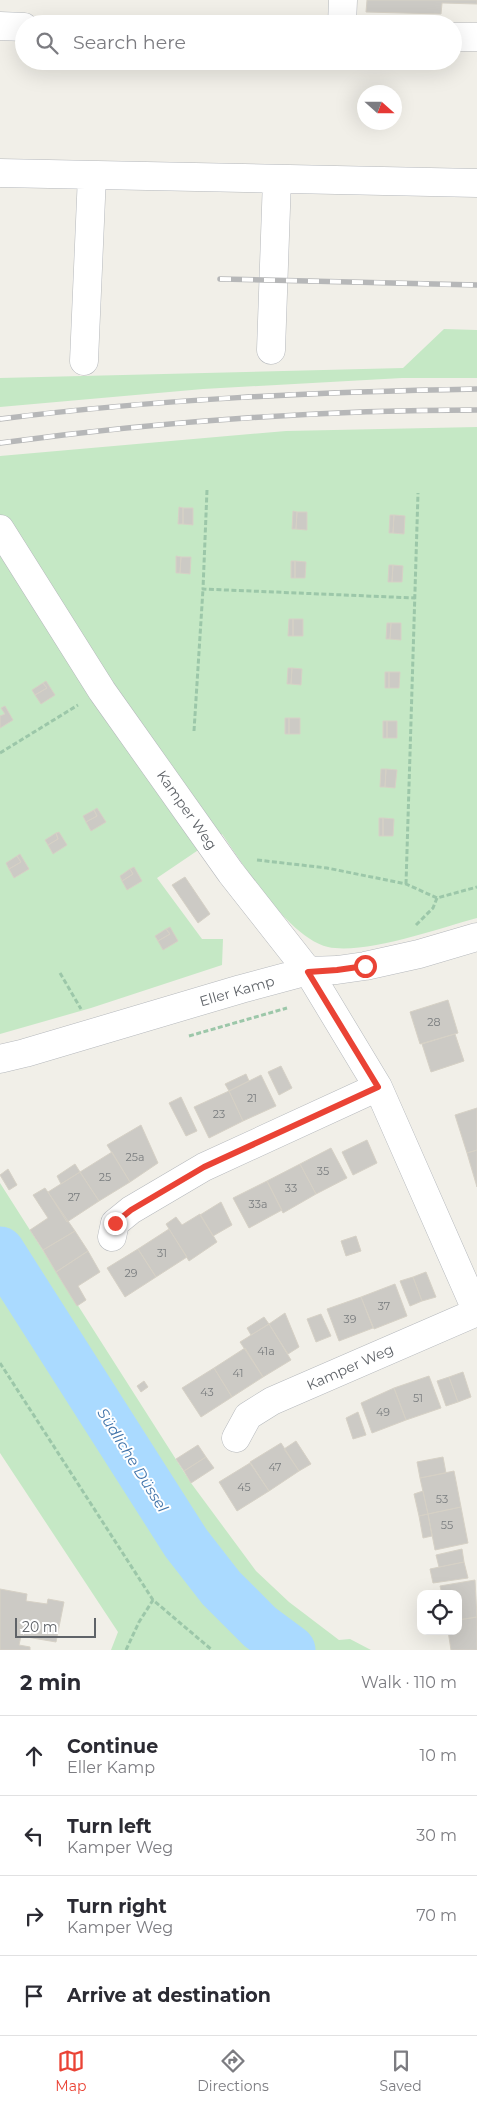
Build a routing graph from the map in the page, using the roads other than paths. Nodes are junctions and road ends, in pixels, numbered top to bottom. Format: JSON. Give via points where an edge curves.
{"nodes":[{"id":1,"x":343,"y":0,"type":"edge"},
{"id":2,"x":342,"y":15,"type":"edge"},
{"id":3,"x":0,"y":26,"type":"edge"},
{"id":4,"x":15,"y":27,"type":"edge"},
{"id":5,"x":462,"y":37,"type":"edge"},
{"id":6,"x":477,"y":37,"type":"edge"},
{"id":7,"x":0,"y":173,"type":"edge"},
{"id":8,"x":92,"y":175,"type":"junction"},
{"id":9,"x":276,"y":179,"type":"junction"},
{"id":10,"x":477,"y":183,"type":"edge"},
{"id":11,"x":272,"y":350,"type":"dead end"},
{"id":12,"x":84,"y":361,"type":"dead end"},
{"id":13,"x":0,"y":529,"type":"edge"},
{"id":14,"x":477,"y":937,"type":"edge"},
{"id":15,"x":308,"y":972,"type":"junction"},
{"id":16,"x":0,"y":1059,"type":"edge"},
{"id":17,"x":378,"y":1087,"type":"junction"},
{"id":18,"x":112,"y":1237,"type":"dead end"},
{"id":19,"x":236,"y":1438,"type":"dead end"}],
"edges":[{"from":1,"to":2,"type":"street"},
{"from":3,"to":4,"type":"street"},
{"from":5,"to":6,"type":"street"},
{"from":7,"to":8,"type":"street"},
{"from":8,"to":9,"type":"street"},
{"from":8,"to":12,"type":"street"},
{"from":9,"to":10,"type":"street"},
{"from":9,"to":11,"type":"street"},
{"from":13,"to":15,"type":"street","name":"Kamper Weg","via":[[102,691],[231,873]]},
{"from":14,"to":15,"type":"street","name":"Eller Kamp","via":[[365,966]]},
{"from":15,"to":16,"type":"street","name":"Eller Kamp"},
{"from":15,"to":17,"type":"street","name":"Kamper Weg"},
{"from":17,"to":18,"type":"street","via":[[189,1176],[131,1210],[115,1223]]},
{"from":17,"to":19,"type":"street","name":"Kamper Weg","via":[[477,1312],[272,1401],[248,1416]]}]}
